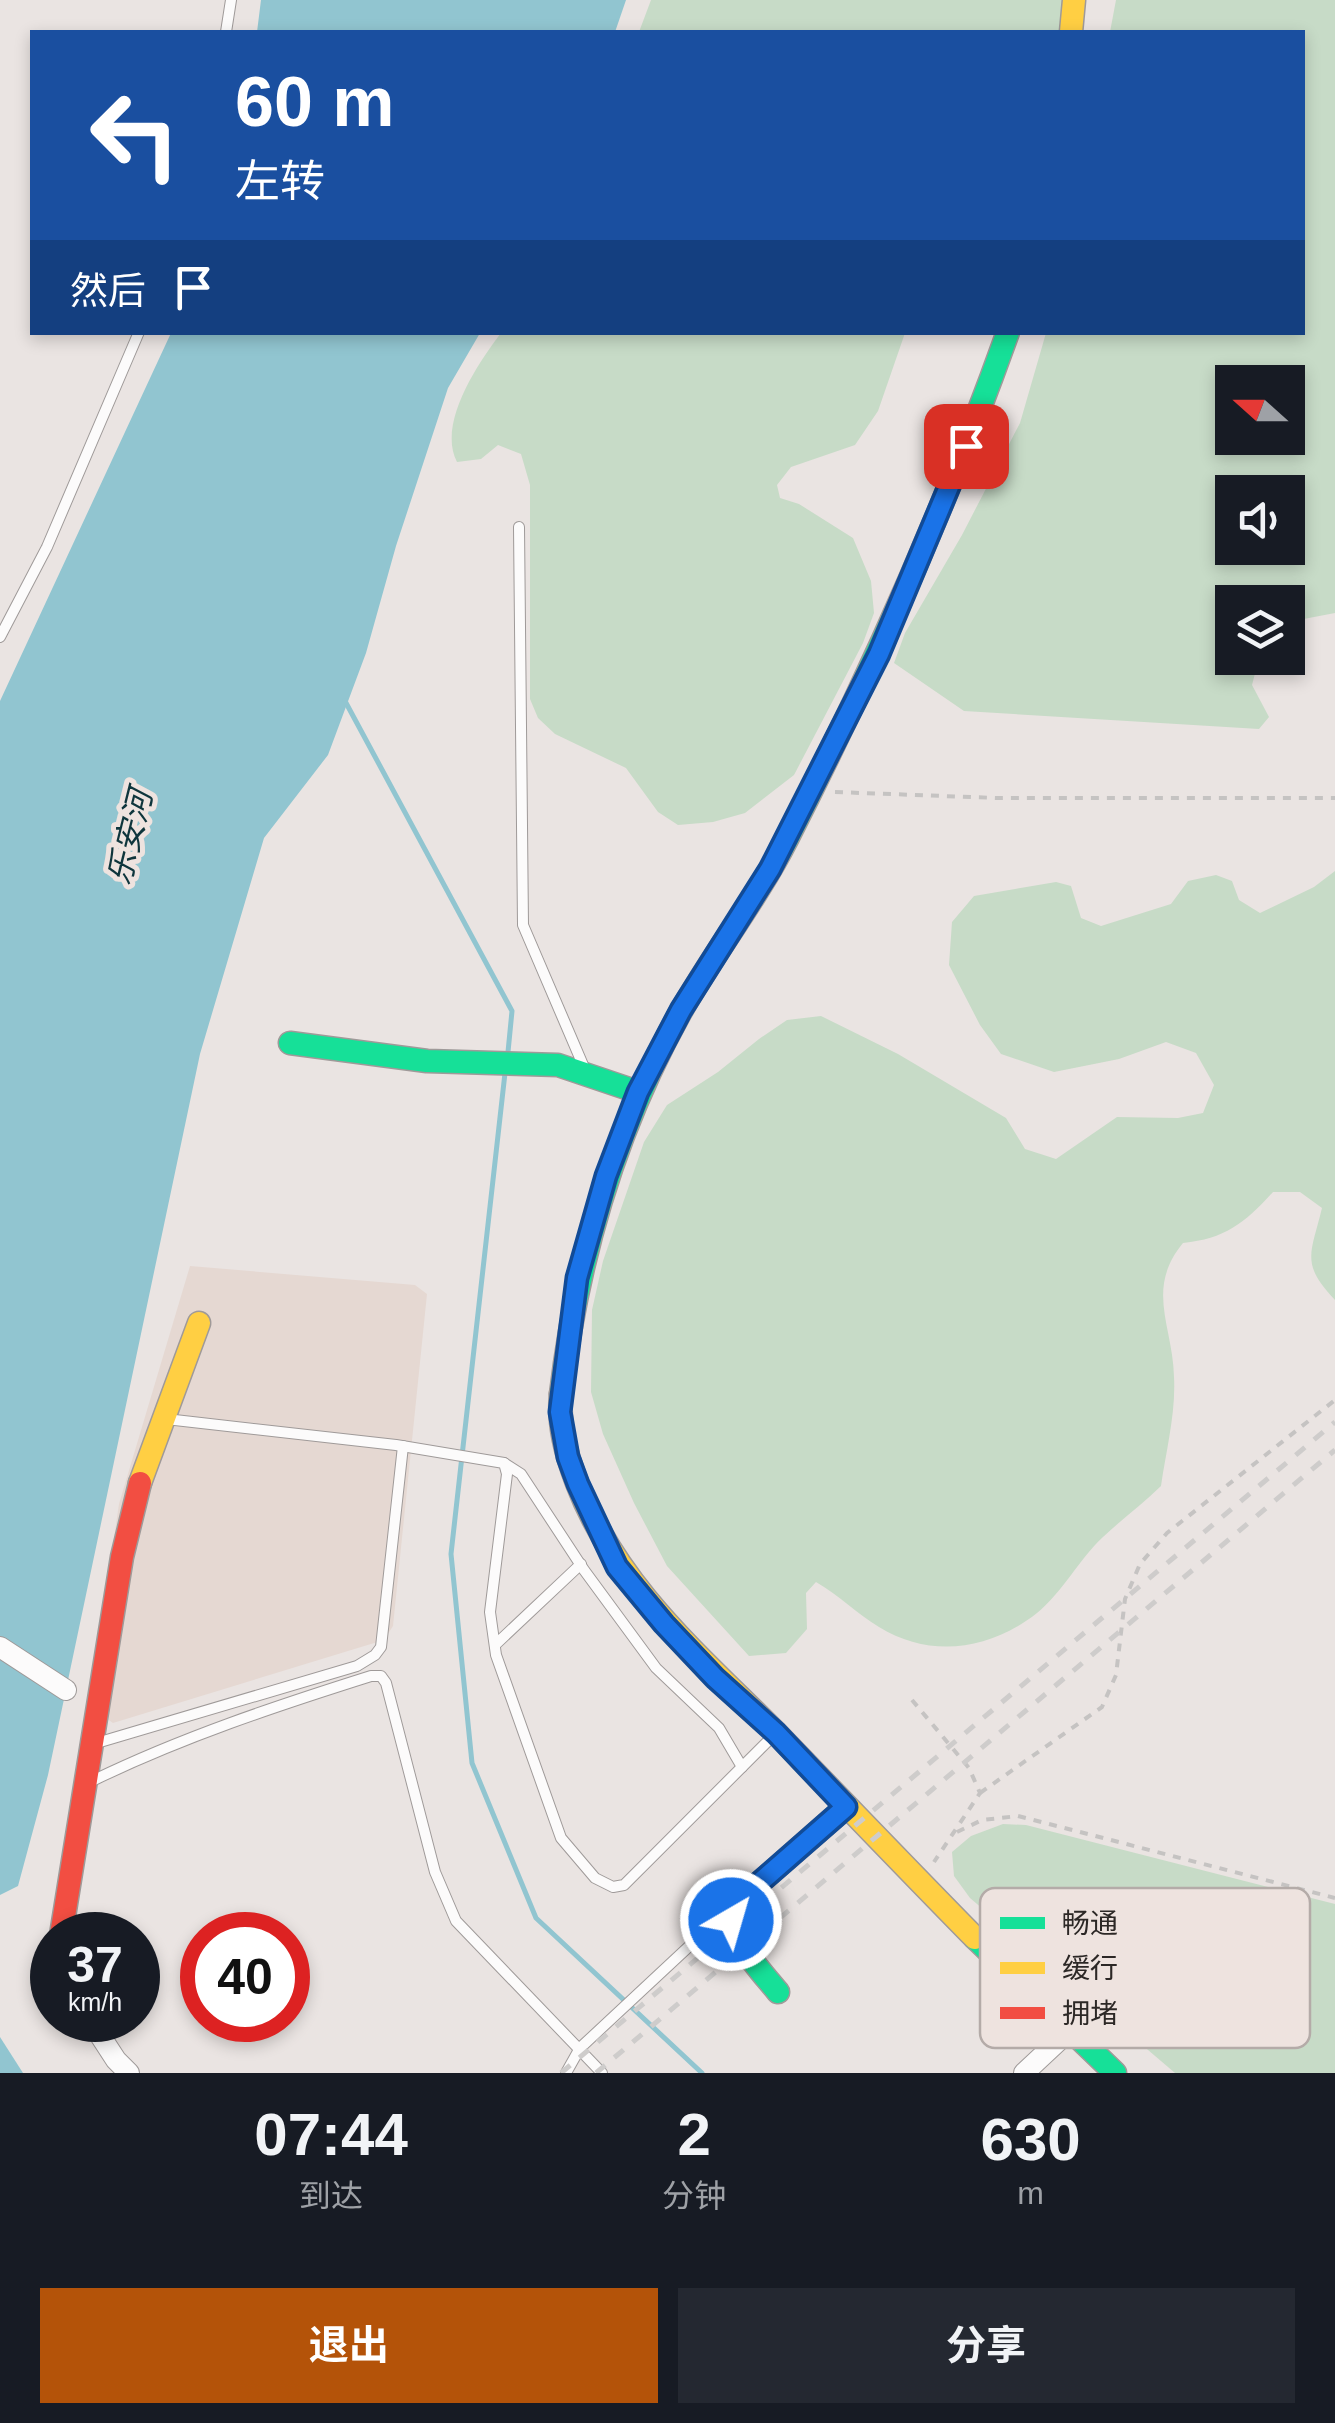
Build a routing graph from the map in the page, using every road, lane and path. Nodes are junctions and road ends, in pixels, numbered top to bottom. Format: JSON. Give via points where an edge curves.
{"nodes":[{"id":1,"x":231,"y":0,"type":"edge"},
{"id":2,"x":1074,"y":0,"type":"edge"},
{"id":3,"x":226,"y":30,"type":"edge"},
{"id":4,"x":1071,"y":30,"type":"edge"},
{"id":5,"x":138,"y":335,"type":"edge"},
{"id":6,"x":1007,"y":335,"type":"edge"},
{"id":7,"x":518,"y":527,"type":"dead end"},
{"id":8,"x":0,"y":637,"type":"edge"},
{"id":9,"x":809,"y":791,"type":"junction"},
{"id":10,"x":1335,"y":798,"type":"edge"},
{"id":11,"x":290,"y":1043,"type":"dead end"},
{"id":12,"x":588,"y":1075,"type":"junction"},
{"id":13,"x":638,"y":1092,"type":"junction"},
{"id":14,"x":199,"y":1323,"type":"dead end"},
{"id":15,"x":1335,"y":1400,"type":"edge"},
{"id":16,"x":164,"y":1419,"type":"junction"},
{"id":17,"x":403,"y":1446,"type":"junction"},
{"id":18,"x":504,"y":1462,"type":"junction"},
{"id":19,"x":580,"y":1564,"type":"junction"},
{"id":20,"x":495,"y":1645,"type":"junction"},
{"id":21,"x":0,"y":1647,"type":"edge"},
{"id":22,"x":66,"y":1690,"type":"dead end"},
{"id":23,"x":912,"y":1700,"type":"dead end"},
{"id":24,"x":776,"y":1733,"type":"junction"},
{"id":25,"x":94,"y":1744,"type":"junction"},
{"id":26,"x":742,"y":1767,"type":"junction"},
{"id":27,"x":86,"y":1784,"type":"junction"},
{"id":28,"x":980,"y":1793,"type":"junction"},
{"id":29,"x":846,"y":1807,"type":"junction"},
{"id":30,"x":957,"y":1832,"type":"junction"},
{"id":31,"x":919,"y":1882,"type":"junction"},
{"id":32,"x":1296,"y":1888,"type":"edge"},
{"id":33,"x":1310,"y":1892,"type":"edge"},
{"id":34,"x":1335,"y":1898,"type":"edge"},
{"id":35,"x":734,"y":1905,"type":"junction"},
{"id":36,"x":64,"y":1912,"type":"edge"},
{"id":37,"x":980,"y":1943,"type":"edge"},
{"id":38,"x":778,"y":1992,"type":"dead end"},
{"id":39,"x":104,"y":2042,"type":"edge"},
{"id":40,"x":580,"y":2048,"type":"junction"},
{"id":41,"x":1051,"y":2048,"type":"edge"},
{"id":42,"x":1088,"y":2048,"type":"edge"},
{"id":43,"x":129,"y":2073,"type":"edge"},
{"id":44,"x":566,"y":2073,"type":"edge"},
{"id":45,"x":602,"y":2073,"type":"edge"},
{"id":46,"x":1024,"y":2073,"type":"edge"},
{"id":47,"x":1115,"y":2073,"type":"edge"}],
"edges":[{"from":1,"to":3,"type":"lane"},
{"from":2,"to":4,"type":"street"},
{"from":5,"to":8,"type":"lane"},
{"from":6,"to":9,"type":"street","via":[[879,654]]},
{"from":7,"to":12,"type":"lane","via":[[523,926]]},
{"from":9,"to":10,"type":"path"},
{"from":9,"to":13,"type":"street"},
{"from":11,"to":12,"type":"street","via":[[390,1058],[558,1066]]},
{"from":12,"to":13,"type":"street"},
{"from":13,"to":24,"type":"street","via":[[577,1278],[560,1412],[568,1457],[617,1567],[702,1664]]},
{"from":14,"to":16,"type":"street"},
{"from":15,"to":28,"type":"path","via":[[1168,1533],[1140,1564],[1126,1599],[1116,1675],[1102,1706]]},
{"from":16,"to":17,"type":"lane"},
{"from":16,"to":25,"type":"street","via":[[132,1511]]},
{"from":17,"to":18,"type":"lane"},
{"from":17,"to":25,"type":"lane","via":[[376,1655]]},
{"from":18,"to":19,"type":"lane","via":[[522,1474]]},
{"from":18,"to":20,"type":"lane","via":[[490,1612]]},
{"from":19,"to":20,"type":"lane"},
{"from":19,"to":26,"type":"lane","via":[[656,1668],[720,1728]]},
{"from":20,"to":26,"type":"lane","via":[[561,1838],[595,1878],[613,1888],[624,1885]]},
{"from":21,"to":22,"type":"street"},
{"from":23,"to":28,"type":"path","via":[[969,1768]]},
{"from":24,"to":26,"type":"lane"},
{"from":24,"to":29,"type":"street"},
{"from":25,"to":27,"type":"street"},
{"from":27,"to":36,"type":"street"},
{"from":27,"to":40,"type":"lane","via":[[245,1716],[380,1676],[456,1920]]},
{"from":28,"to":30,"type":"path"},
{"from":29,"to":31,"type":"street"},
{"from":29,"to":35,"type":"street"},
{"from":30,"to":31,"type":"path"},
{"from":30,"to":32,"type":"path","via":[[982,1820],[1018,1816]]},
{"from":31,"to":37,"type":"street"},
{"from":33,"to":34,"type":"path"},
{"from":35,"to":38,"type":"street","via":[[734,1934]]},
{"from":35,"to":40,"type":"lane"},
{"from":39,"to":43,"type":"street"},
{"from":40,"to":44,"type":"lane"},
{"from":40,"to":45,"type":"lane"},
{"from":41,"to":46,"type":"street"},
{"from":42,"to":47,"type":"street"}]}
